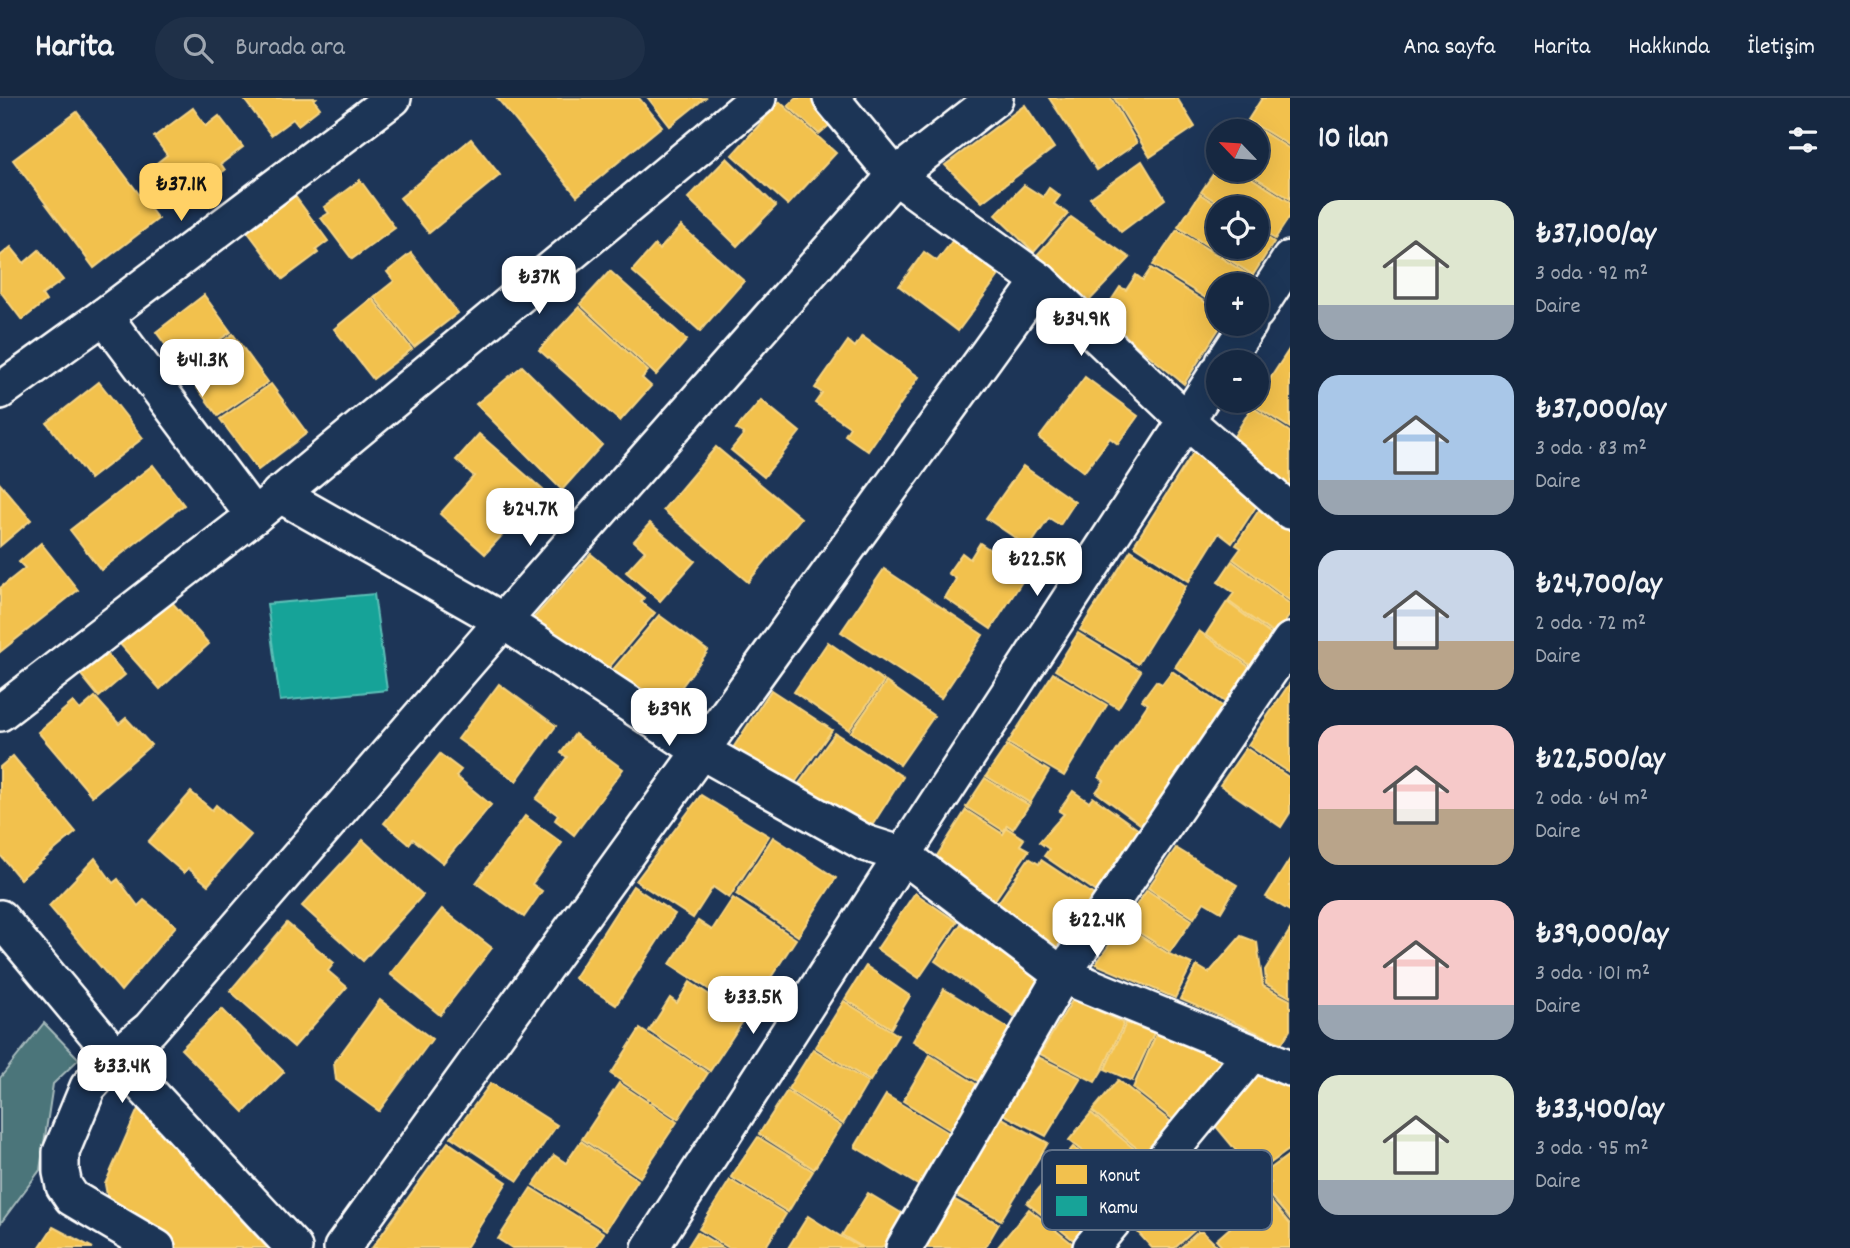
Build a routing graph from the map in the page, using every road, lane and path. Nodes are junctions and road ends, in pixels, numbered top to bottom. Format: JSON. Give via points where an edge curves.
{"nodes":[{"id":1,"x":393,"y":98,"type":"edge"},
{"id":2,"x":758,"y":98,"type":"edge"},
{"id":3,"x":831,"y":98,"type":"edge"},
{"id":4,"x":995,"y":98,"type":"edge"},
{"id":5,"x":895,"y":176,"type":"junction"},
{"id":6,"x":1290,"y":259,"type":"edge"},
{"id":7,"x":1041,"y":281,"type":"junction"},
{"id":8,"x":1269,"y":292,"type":"edge"},
{"id":9,"x":104,"y":316,"type":"junction"},
{"id":10,"x":0,"y":391,"type":"edge"},
{"id":11,"x":1206,"y":391,"type":"edge"},
{"id":12,"x":1187,"y":421,"type":"junction"},
{"id":13,"x":266,"y":505,"type":"junction"},
{"id":14,"x":1290,"y":511,"type":"edge"},
{"id":15,"x":503,"y":621,"type":"junction"},
{"id":16,"x":1290,"y":641,"type":"edge"},
{"id":17,"x":0,"y":713,"type":"edge"},
{"id":18,"x":701,"y":751,"type":"junction"},
{"id":19,"x":903,"y":855,"type":"junction"},
{"id":20,"x":0,"y":918,"type":"edge"},
{"id":21,"x":1062,"y":975,"type":"junction"},
{"id":22,"x":1252,"y":1054,"type":"junction"},
{"id":23,"x":116,"y":1057,"type":"junction"},
{"id":24,"x":1290,"y":1068,"type":"edge"},
{"id":25,"x":1172,"y":1150,"type":"edge"},
{"id":26,"x":1106,"y":1230,"type":"edge"},
{"id":27,"x":157,"y":1248,"type":"edge"},
{"id":28,"x":294,"y":1248,"type":"edge"},
{"id":29,"x":342,"y":1248,"type":"edge"},
{"id":30,"x":650,"y":1248,"type":"edge"},
{"id":31,"x":904,"y":1248,"type":"edge"},
{"id":32,"x":1091,"y":1248,"type":"edge"}],
"edges":[{"from":1,"to":9,"type":"street"},
{"from":2,"to":13,"type":"street"},
{"from":3,"to":5,"type":"street"},
{"from":4,"to":5,"type":"street"},
{"from":5,"to":7,"type":"street"},
{"from":5,"to":15,"type":"street"},
{"from":6,"to":8,"type":"street"},
{"from":7,"to":12,"type":"street"},
{"from":7,"to":18,"type":"street"},
{"from":9,"to":10,"type":"street"},
{"from":9,"to":13,"type":"street"},
{"from":11,"to":12,"type":"street"},
{"from":12,"to":14,"type":"street"},
{"from":12,"to":19,"type":"street"},
{"from":13,"to":15,"type":"street"},
{"from":13,"to":17,"type":"street"},
{"from":15,"to":18,"type":"street"},
{"from":15,"to":23,"type":"street","via":[[150,1029]]},
{"from":16,"to":21,"type":"street"},
{"from":18,"to":19,"type":"street","via":[[865,843]]},
{"from":18,"to":29,"type":"street"},
{"from":19,"to":21,"type":"street"},
{"from":19,"to":30,"type":"street"},
{"from":20,"to":23,"type":"street"},
{"from":21,"to":22,"type":"street"},
{"from":21,"to":31,"type":"street"},
{"from":22,"to":24,"type":"street"},
{"from":22,"to":25,"type":"street"},
{"from":23,"to":27,"type":"street","via":[[88,1087],[61,1152],[64,1186],[72,1198]]},
{"from":23,"to":28,"type":"street"},
{"from":26,"to":32,"type":"street"}]}
